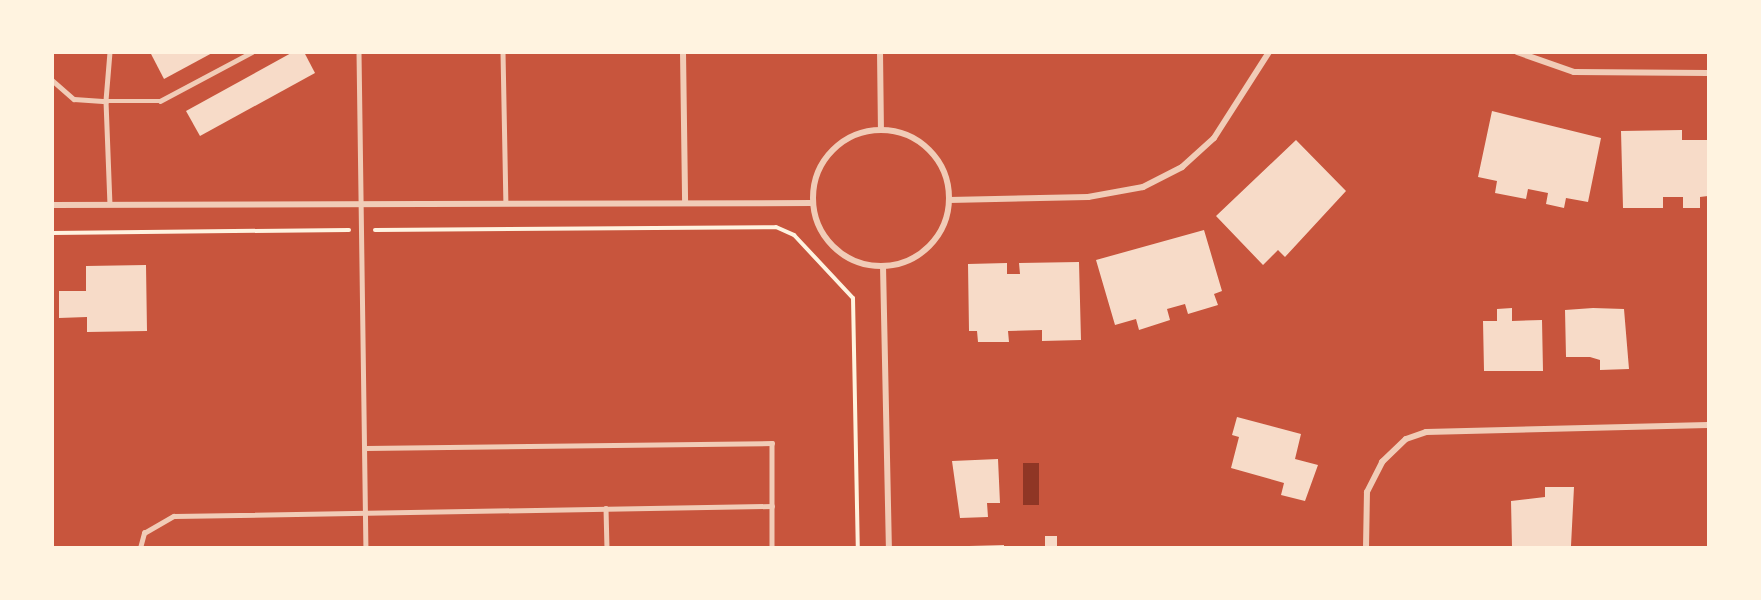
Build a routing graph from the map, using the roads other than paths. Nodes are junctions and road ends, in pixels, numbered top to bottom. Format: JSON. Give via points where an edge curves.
{"nodes":[{"id":1,"x":110,"y":52,"type":"edge"},
{"id":2,"x":252,"y":52,"type":"edge"},
{"id":3,"x":359,"y":52,"type":"edge"},
{"id":4,"x":503,"y":52,"type":"edge"},
{"id":5,"x":683,"y":52,"type":"edge"},
{"id":6,"x":880,"y":52,"type":"edge"},
{"id":7,"x":1269,"y":52,"type":"edge"},
{"id":8,"x":1517,"y":52,"type":"edge"},
{"id":9,"x":1708,"y":74,"type":"edge"},
{"id":10,"x":52,"y":80,"type":"edge"},
{"id":11,"x":106,"y":100,"type":"junction"},
{"id":12,"x":881,"y":130,"type":"junction"},
{"id":13,"x":949,"y":200,"type":"junction"},
{"id":14,"x":685,"y":201,"type":"junction"},
{"id":15,"x":506,"y":203,"type":"junction"},
{"id":16,"x":813,"y":203,"type":"junction"},
{"id":17,"x":110,"y":204,"type":"junction"},
{"id":18,"x":360,"y":204,"type":"junction"},
{"id":19,"x":52,"y":205,"type":"edge"},
{"id":20,"x":883,"y":266,"type":"junction"},
{"id":21,"x":1708,"y":425,"type":"edge"},
{"id":22,"x":366,"y":448,"type":"junction"},
{"id":23,"x":771,"y":506,"type":"junction"},
{"id":24,"x":606,"y":508,"type":"junction"},
{"id":25,"x":367,"y":512,"type":"junction"},
{"id":26,"x":140,"y":548,"type":"edge"},
{"id":27,"x":366,"y":548,"type":"edge"},
{"id":28,"x":607,"y":548,"type":"edge"},
{"id":29,"x":772,"y":548,"type":"edge"},
{"id":30,"x":889,"y":548,"type":"edge"},
{"id":31,"x":1366,"y":548,"type":"edge"}],
"edges":[{"from":1,"to":11,"type":"lane"},
{"from":2,"to":11,"type":"lane","via":[[160,101]]},
{"from":3,"to":18,"type":"lane"},
{"from":4,"to":15,"type":"lane"},
{"from":5,"to":14,"type":"street"},
{"from":6,"to":12,"type":"street"},
{"from":7,"to":13,"type":"street","via":[[1214,138],[1182,167],[1143,188],[1088,197]]},
{"from":8,"to":9,"type":"street","via":[[1574,72]]},
{"from":10,"to":11,"type":"lane","via":[[74,99]]},
{"from":11,"to":17,"type":"lane"},
{"from":12,"to":13,"type":"street","via":[[908,136],[930,151],[944,174]]},
{"from":12,"to":16,"type":"street","via":[[854,136],[831,152],[817,176]]},
{"from":13,"to":20,"type":"street","via":[[943,225],[929,246],[908,260]]},
{"from":14,"to":15,"type":"street"},
{"from":14,"to":16,"type":"street"},
{"from":15,"to":18,"type":"street"},
{"from":16,"to":20,"type":"street","via":[[820,228],[836,248],[857,261]]},
{"from":17,"to":18,"type":"street"},
{"from":17,"to":19,"type":"street"},
{"from":18,"to":22,"type":"lane"},
{"from":20,"to":30,"type":"street"},
{"from":21,"to":31,"type":"street","via":[[1426,432],[1406,439],[1382,462],[1367,492]]},
{"from":22,"to":23,"type":"lane","via":[[772,443]]},
{"from":22,"to":25,"type":"lane"},
{"from":23,"to":24,"type":"lane"},
{"from":23,"to":29,"type":"lane"},
{"from":24,"to":25,"type":"lane"},
{"from":24,"to":28,"type":"lane"},
{"from":25,"to":26,"type":"lane","via":[[174,516],[144,533]]},
{"from":25,"to":27,"type":"lane"}]}
